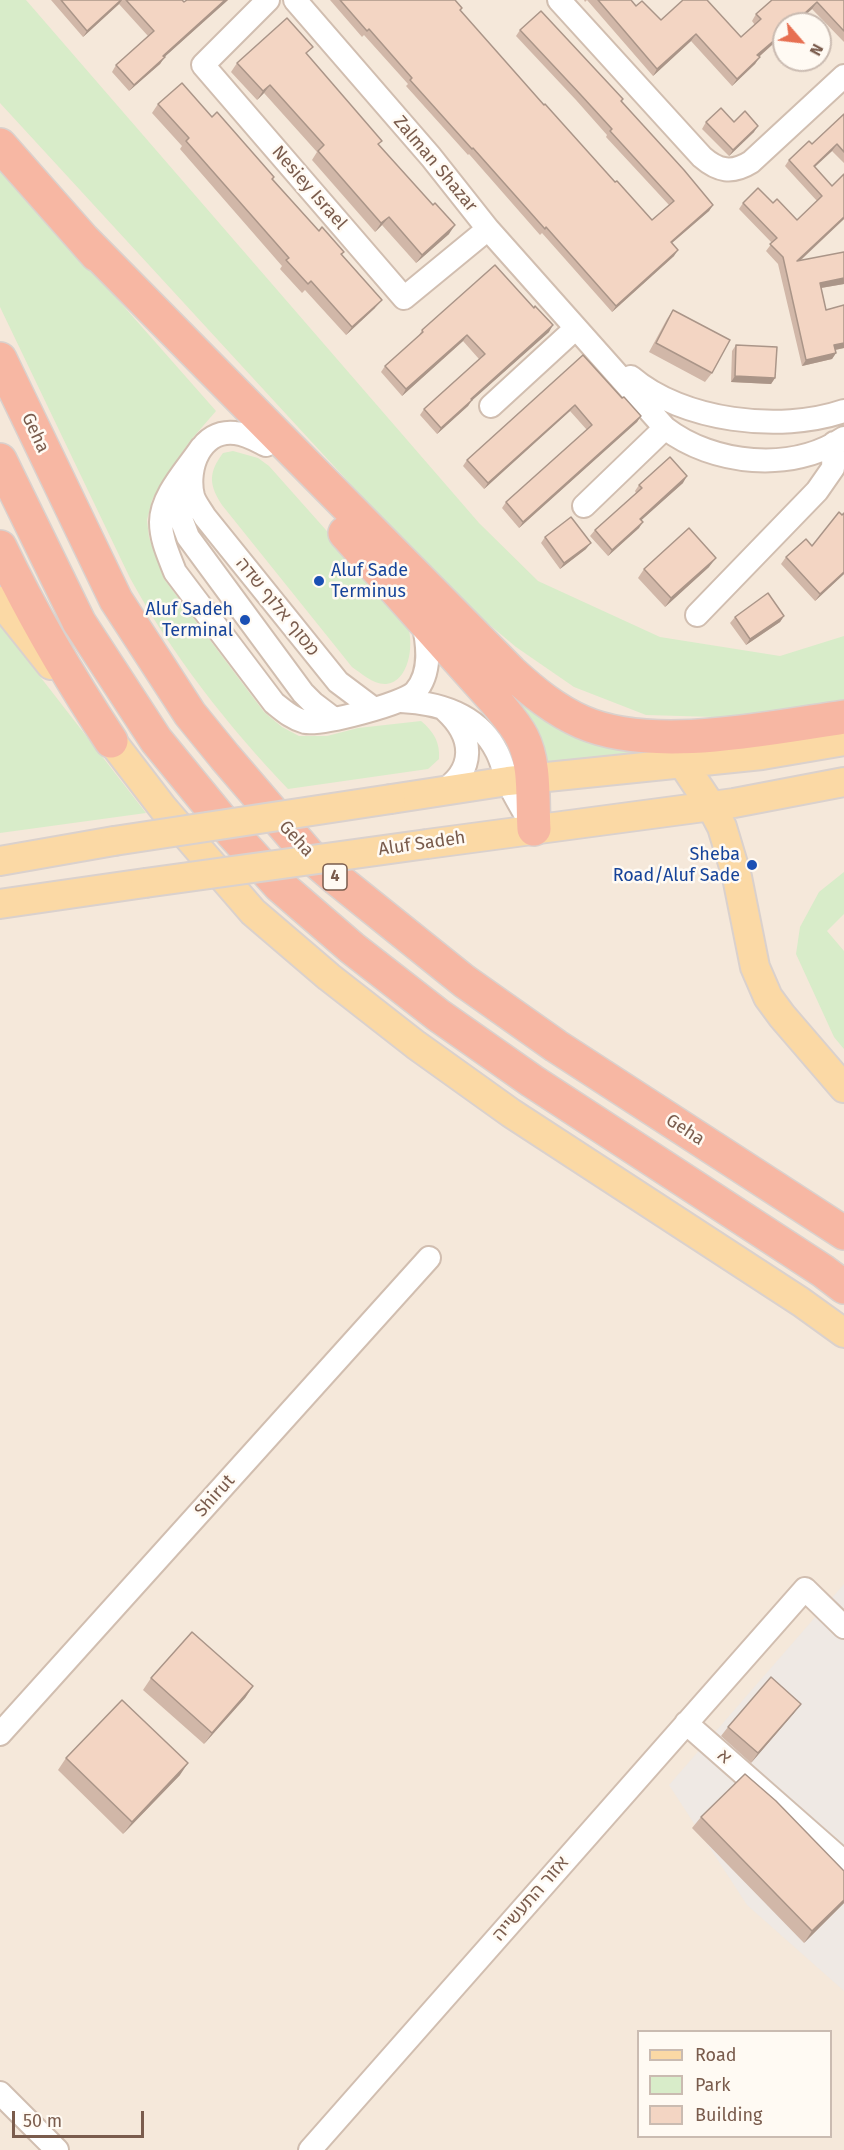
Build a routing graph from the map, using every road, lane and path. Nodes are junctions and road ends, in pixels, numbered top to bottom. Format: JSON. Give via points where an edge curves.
{"nodes":[{"id":1,"x":268,"y":0,"type":"edge"},
{"id":2,"x":295,"y":0,"type":"edge"},
{"id":3,"x":559,"y":0,"type":"edge"},
{"id":4,"x":844,"y":76,"type":"edge"},
{"id":5,"x":0,"y":145,"type":"edge"},
{"id":6,"x":488,"y":229,"type":"junction"},
{"id":7,"x":83,"y":239,"type":"junction"},
{"id":8,"x":576,"y":328,"type":"junction"},
{"id":9,"x":0,"y":359,"type":"edge"},
{"id":10,"x":491,"y":406,"type":"dead end"},
{"id":11,"x":844,"y":411,"type":"edge"},
{"id":12,"x":665,"y":428,"type":"junction"},
{"id":13,"x":839,"y":440,"type":"edge"},
{"id":14,"x":266,"y":445,"type":"junction"},
{"id":15,"x":201,"y":448,"type":"junction"},
{"id":16,"x":0,"y":460,"type":"edge"},
{"id":17,"x":172,"y":490,"type":"junction"},
{"id":18,"x":584,"y":506,"type":"dead end"},
{"id":19,"x":0,"y":547,"type":"edge"},
{"id":20,"x":0,"y":601,"type":"edge"},
{"id":21,"x":697,"y":615,"type":"dead end"},
{"id":22,"x":423,"y":621,"type":"junction"},
{"id":23,"x":401,"y":701,"type":"junction"},
{"id":24,"x":441,"y":706,"type":"junction"},
{"id":25,"x":374,"y":709,"type":"junction"},
{"id":26,"x":844,"y":717,"type":"edge"},
{"id":27,"x":334,"y":719,"type":"junction"},
{"id":28,"x":111,"y":741,"type":"junction"},
{"id":29,"x":844,"y":741,"type":"edge"},
{"id":30,"x":683,"y":764,"type":"junction"},
{"id":31,"x":519,"y":780,"type":"junction"},
{"id":32,"x":844,"y":782,"type":"edge"},
{"id":33,"x":441,"y":792,"type":"junction"},
{"id":34,"x":753,"y":800,"type":"junction"},
{"id":35,"x":711,"y":806,"type":"junction"},
{"id":36,"x":534,"y":829,"type":"junction"},
{"id":37,"x":6,"y":859,"type":"edge"},
{"id":38,"x":736,"y":877,"type":"junction"},
{"id":39,"x":0,"y":904,"type":"edge"},
{"id":40,"x":844,"y":1088,"type":"edge"},
{"id":41,"x":844,"y":1233,"type":"edge"},
{"id":42,"x":429,"y":1258,"type":"dead end"},
{"id":43,"x":844,"y":1287,"type":"edge"},
{"id":44,"x":844,"y":1333,"type":"edge"},
{"id":45,"x":844,"y":1627,"type":"edge"},
{"id":46,"x":686,"y":1723,"type":"junction"},
{"id":47,"x":0,"y":1734,"type":"edge"},
{"id":48,"x":844,"y":1862,"type":"edge"},
{"id":49,"x":0,"y":2093,"type":"edge"},
{"id":50,"x":57,"y":2150,"type":"edge"},
{"id":51,"x":309,"y":2150,"type":"edge"}],
"edges":[{"from":1,"to":6,"type":"street","name":"Nesiey Israel","via":[[202,65],[404,298]]},
{"from":2,"to":6,"type":"street","name":"Zalman Shazar"},
{"from":3,"to":4,"type":"street","via":[[702,157],[722,170],[751,162]]},
{"from":5,"to":7,"type":"highway"},
{"from":6,"to":8,"type":"street","name":"Zalman Shazar"},
{"from":7,"to":14,"type":"highway"},
{"from":7,"to":26,"type":"highway","via":[[511,672],[548,704],[598,728],[648,737],[742,731]]},
{"from":8,"to":10,"type":"street"},
{"from":8,"to":11,"type":"street","name":"Zalman Shazar","via":[[634,380],[682,406],[729,418],[768,422],[804,420]]},
{"from":8,"to":12,"type":"street","name":"Zalman Shazar"},
{"from":9,"to":41,"type":"highway","name":"Geha","number":"4","via":[[116,600],[190,714],[309,855],[464,981],[556,1046]]},
{"from":12,"to":13,"type":"street","name":"Zalman Shazar","via":[[698,448],[726,457],[783,459],[814,452]]},
{"from":12,"to":18,"type":"street"},
{"from":13,"to":21,"type":"street","via":[[833,468],[817,491]]},
{"from":14,"to":15,"type":"street","via":[[234,433],[219,434]]},
{"from":14,"to":22,"type":"highway"},
{"from":15,"to":17,"type":"street"},
{"from":15,"to":25,"type":"street","name":"מסוף אלוף שדה","via":[[190,479],[194,499],[205,517],[338,682]]},
{"from":16,"to":43,"type":"highway","number":"4","via":[[79,622],[130,702],[156,740],[279,885],[352,948],[532,1082]]},
{"from":17,"to":27,"type":"street","via":[[188,537],[303,693]]},
{"from":17,"to":27,"type":"street","via":[[161,520],[162,535],[176,572],[274,703],[303,722]]},
{"from":19,"to":28,"type":"highway","via":[[69,676]]},
{"from":20,"to":28,"type":"main road"},
{"from":22,"to":23,"type":"street","via":[[427,665],[414,692]]},
{"from":22,"to":31,"type":"highway","via":[[523,738],[530,758]]},
{"from":23,"to":24,"type":"street"},
{"from":23,"to":25,"type":"street"},
{"from":24,"to":31,"type":"street","via":[[472,720]]},
{"from":24,"to":33,"type":"street","via":[[455,719],[468,745],[461,772]]},
{"from":25,"to":27,"type":"street"},
{"from":28,"to":44,"type":"main road","via":[[253,912],[329,978],[511,1113]]},
{"from":29,"to":30,"type":"main road"},
{"from":30,"to":31,"type":"main road"},
{"from":30,"to":35,"type":"main road"},
{"from":31,"to":33,"type":"main road"},
{"from":31,"to":36,"type":"highway"},
{"from":32,"to":34,"type":"main road","name":"Aluf Sadeh"},
{"from":33,"to":37,"type":"main road","bridge":true},
{"from":34,"to":35,"type":"main road","name":"Aluf Sadeh"},
{"from":34,"to":38,"type":"main road","via":[[743,811],[739,825]]},
{"from":35,"to":36,"type":"main road","name":"Aluf Sadeh"},
{"from":35,"to":38,"type":"main road","via":[[722,826]]},
{"from":36,"to":39,"type":"main road","name":"Aluf Sadeh","bridge":true},
{"from":38,"to":40,"type":"main road","via":[[755,967],[768,997]]},
{"from":42,"to":47,"type":"street","name":"Shirut"},
{"from":45,"to":46,"type":"street","name":"אזור התעשייה","via":[[805,1589]]},
{"from":46,"to":48,"type":"street","name":"א"},
{"from":46,"to":51,"type":"street","name":"אזור התעשייה"},
{"from":49,"to":50,"type":"street"}]}
